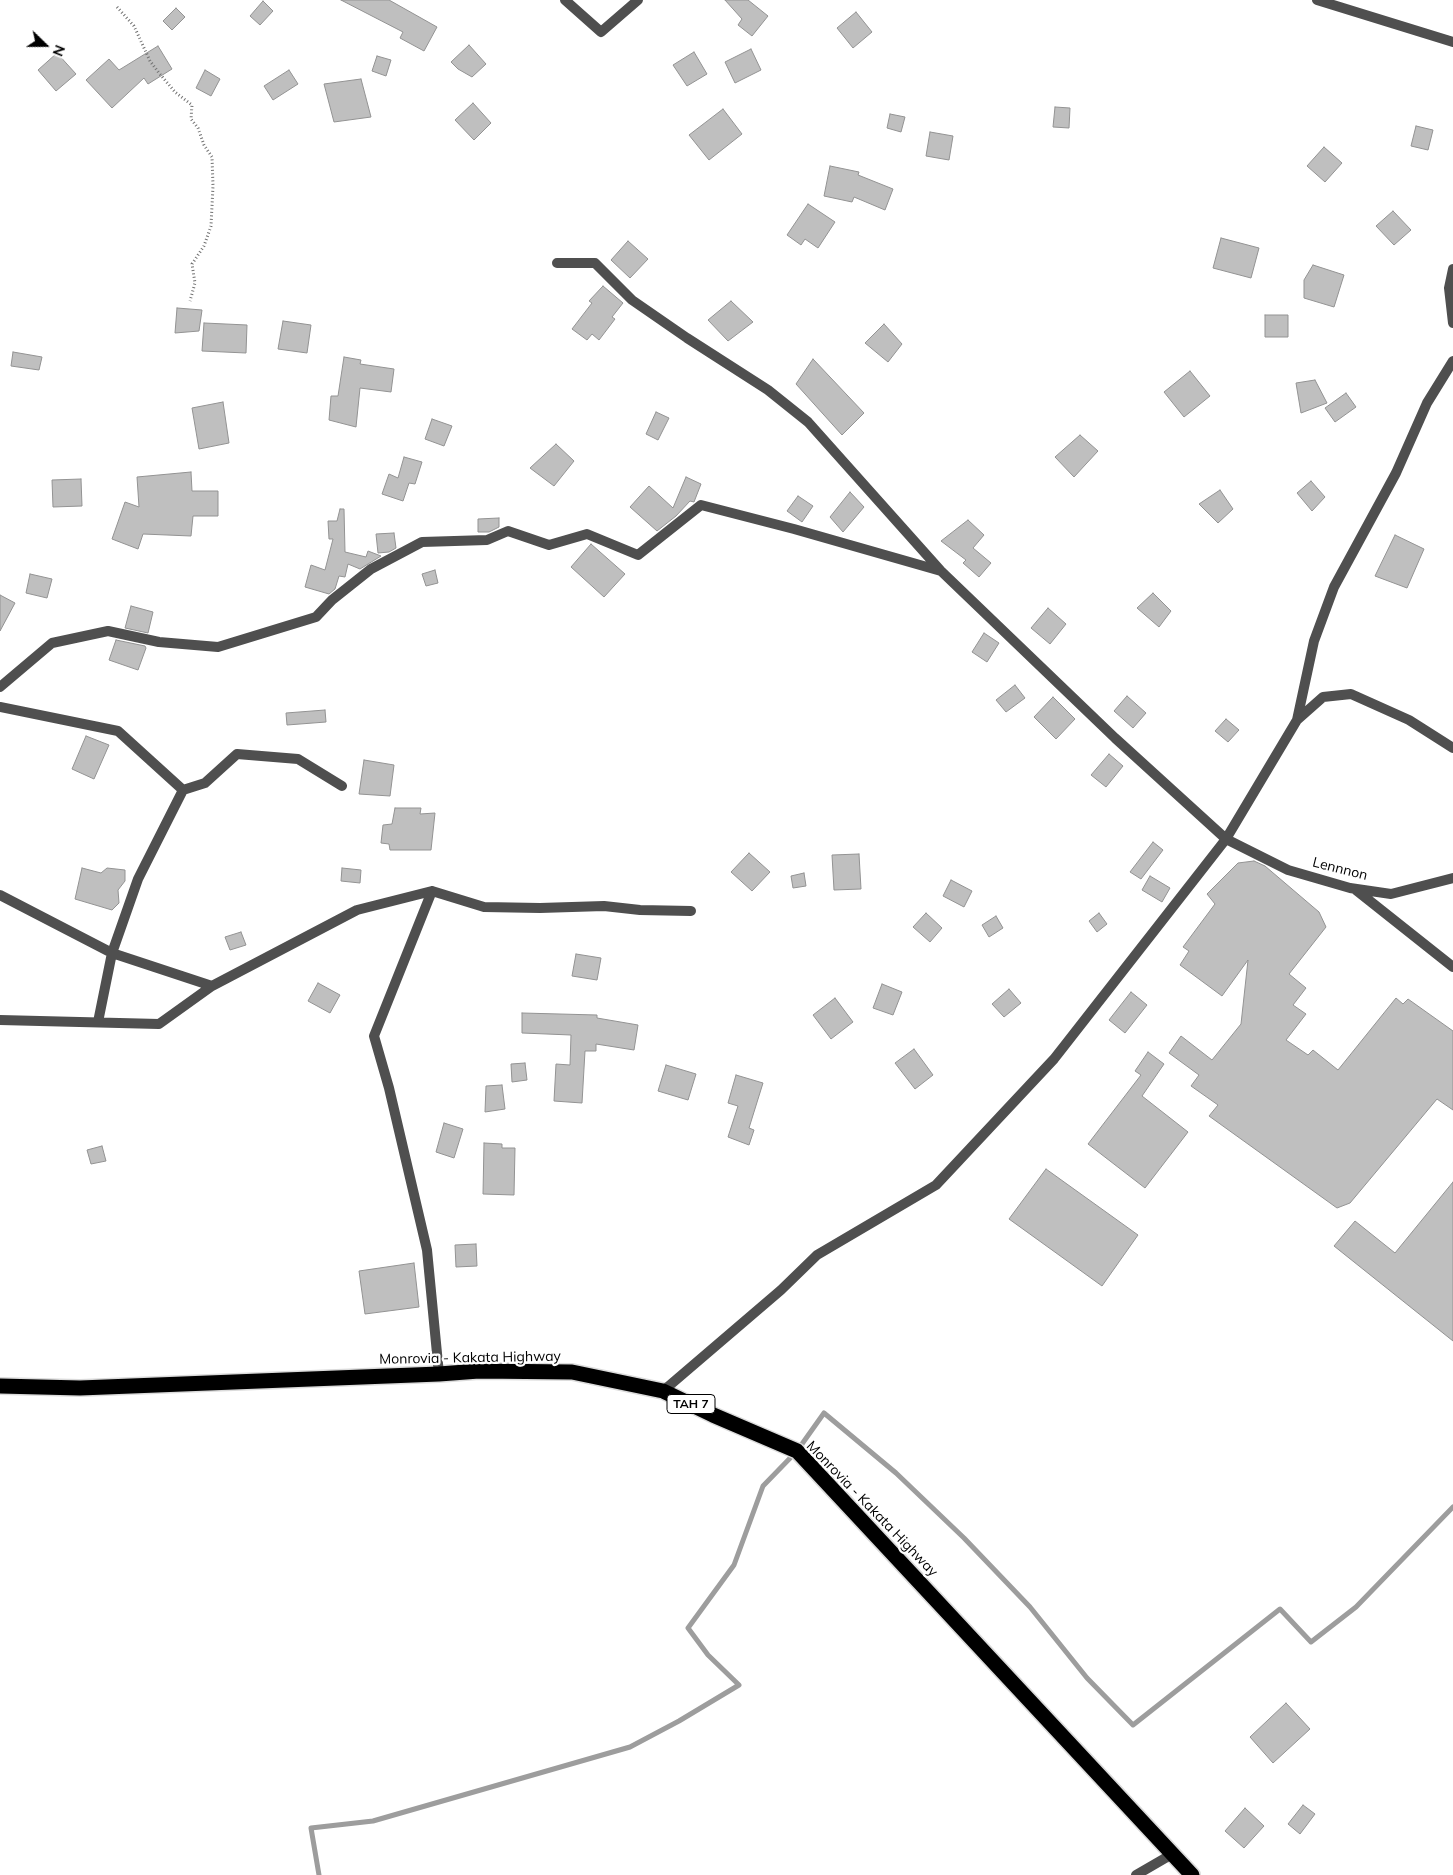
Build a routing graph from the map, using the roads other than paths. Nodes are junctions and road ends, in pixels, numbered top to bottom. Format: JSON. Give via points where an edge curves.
{"nodes":[{"id":1,"x":565,"y":0,"type":"edge"},
{"id":2,"x":638,"y":0,"type":"edge"},
{"id":3,"x":1317,"y":0,"type":"edge"},
{"id":4,"x":1453,"y":42,"type":"edge"},
{"id":5,"x":557,"y":263,"type":"dead end"},
{"id":6,"x":1453,"y":269,"type":"edge"},
{"id":7,"x":1453,"y":323,"type":"edge"},
{"id":8,"x":1453,"y":361,"type":"edge"},
{"id":9,"x":941,"y":571,"type":"junction"},
{"id":10,"x":0,"y":687,"type":"edge"},
{"id":11,"x":0,"y":707,"type":"edge"},
{"id":12,"x":1297,"y":720,"type":"junction"},
{"id":13,"x":1453,"y":748,"type":"edge"},
{"id":14,"x":342,"y":786,"type":"dead end"},
{"id":15,"x":183,"y":790,"type":"junction"},
{"id":16,"x":1226,"y":839,"type":"junction"},
{"id":17,"x":1453,"y":878,"type":"edge"},
{"id":18,"x":1355,"y":889,"type":"junction"},
{"id":19,"x":432,"y":890,"type":"junction"},
{"id":20,"x":0,"y":895,"type":"edge"},
{"id":21,"x":691,"y":910,"type":"dead end"},
{"id":22,"x":112,"y":953,"type":"junction"},
{"id":23,"x":1453,"y":967,"type":"edge"},
{"id":24,"x":212,"y":986,"type":"junction"},
{"id":25,"x":0,"y":1020,"type":"edge"},
{"id":26,"x":98,"y":1022,"type":"junction"},
{"id":27,"x":439,"y":1374,"type":"junction"},
{"id":28,"x":0,"y":1386,"type":"edge"},
{"id":29,"x":663,"y":1391,"type":"junction"},
{"id":30,"x":1174,"y":1853,"type":"junction"},
{"id":31,"x":1136,"y":1875,"type":"edge"},
{"id":32,"x":1192,"y":1875,"type":"edge"}],
"edges":[{"from":1,"to":2,"type":"street","via":[[601,32]]},
{"from":3,"to":4,"type":"street"},
{"from":5,"to":9,"type":"street","name":"Lennnon","via":[[595,263],[632,300],[768,390],[808,422]]},
{"from":6,"to":7,"type":"street","via":[[1449,288]]},
{"from":8,"to":12,"type":"street","via":[[1427,402],[1396,473],[1334,587],[1314,641]]},
{"from":9,"to":10,"type":"street","via":[[700,505],[638,555],[587,534],[549,545],[508,531],[487,540],[422,542],[371,569],[316,617],[218,647],[159,642],[108,631],[52,643]]},
{"from":9,"to":16,"type":"street","name":"Lennnon"},
{"from":11,"to":15,"type":"street","via":[[118,731]]},
{"from":12,"to":13,"type":"street","via":[[1323,697],[1351,694],[1409,720]]},
{"from":12,"to":16,"type":"street"},
{"from":14,"to":15,"type":"street","via":[[298,759],[237,754],[205,783]]},
{"from":15,"to":22,"type":"street","via":[[138,879]]},
{"from":16,"to":18,"type":"street","name":"Lennnon","via":[[1288,870]]},
{"from":16,"to":29,"type":"street","via":[[1054,1059],[936,1185],[817,1255]]},
{"from":17,"to":18,"type":"street","name":"Lennnon","via":[[1391,894]]},
{"from":18,"to":23,"type":"street"},
{"from":19,"to":21,"type":"street","via":[[484,907],[604,906]]},
{"from":19,"to":24,"type":"street","via":[[357,910]]},
{"from":19,"to":27,"type":"street","via":[[374,1036],[428,1250]]},
{"from":20,"to":22,"type":"street"},
{"from":22,"to":24,"type":"street"},
{"from":22,"to":26,"type":"street"},
{"from":24,"to":26,"type":"street","via":[[159,1024]]},
{"from":25,"to":26,"type":"street"},
{"from":27,"to":28,"type":"highway","name":"Monrovia - Kakata Highway","number":"TAH 7","via":[[80,1388]]},
{"from":27,"to":29,"type":"highway","name":"Monrovia - Kakata Highway","number":"TAH 7","via":[[572,1372]]},
{"from":29,"to":30,"type":"highway","name":"Monrovia - Kakata Highway","number":"TAH 7","via":[[797,1451]]},
{"from":30,"to":31,"type":"street"},
{"from":30,"to":32,"type":"highway","name":"Monrovia - Kakata Highway","number":"TAH 7"}]}
